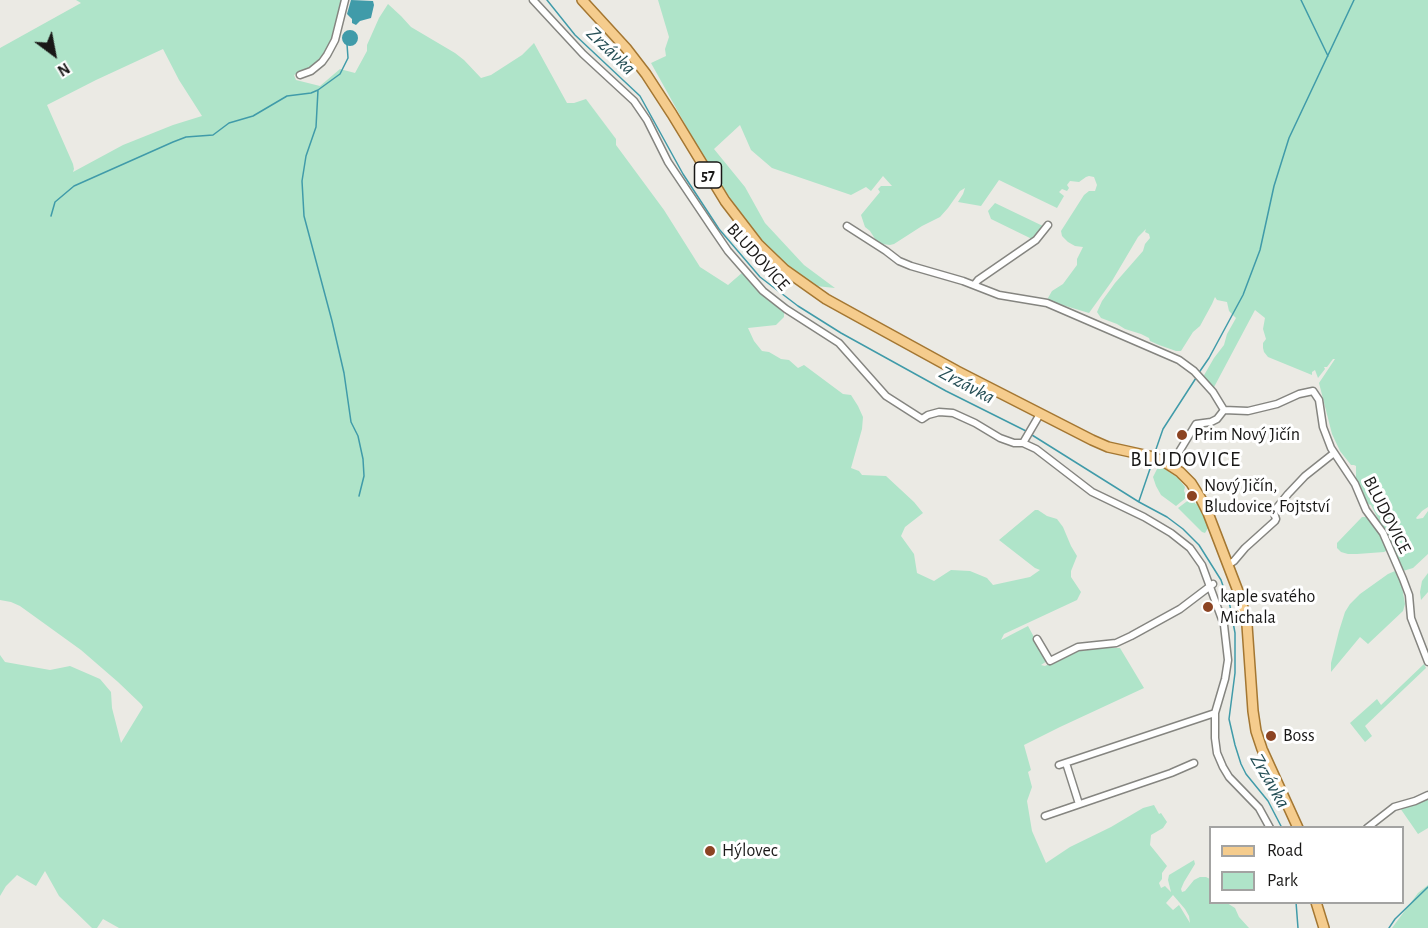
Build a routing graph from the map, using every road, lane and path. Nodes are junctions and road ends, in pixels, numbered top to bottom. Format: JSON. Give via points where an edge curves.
{"nodes":[{"id":1,"x":345,"y":0,"type":"edge"},
{"id":2,"x":533,"y":0,"type":"edge"},
{"id":3,"x":582,"y":0,"type":"edge"},
{"id":4,"x":300,"y":75,"type":"dead end"},
{"id":5,"x":1048,"y":225,"type":"dead end"},
{"id":6,"x":847,"y":226,"type":"dead end"},
{"id":7,"x":974,"y":285,"type":"junction"},
{"id":8,"x":1224,"y":410,"type":"junction"},
{"id":9,"x":1040,"y":414,"type":"junction"},
{"id":10,"x":1024,"y":441,"type":"junction"},
{"id":11,"x":1334,"y":453,"type":"junction"},
{"id":12,"x":1171,"y":465,"type":"junction"},
{"id":13,"x":1228,"y":565,"type":"junction"},
{"id":14,"x":1211,"y":585,"type":"junction"},
{"id":15,"x":1037,"y":639,"type":"dead end"},
{"id":16,"x":1428,"y":662,"type":"edge"},
{"id":17,"x":1215,"y":714,"type":"junction"},
{"id":18,"x":1194,"y":763,"type":"dead end"},
{"id":19,"x":1428,"y":795,"type":"edge"},
{"id":20,"x":1079,"y":804,"type":"junction"},
{"id":21,"x":1045,"y":816,"type":"dead end"},
{"id":22,"x":1269,"y":826,"type":"edge"},
{"id":23,"x":1297,"y":826,"type":"edge"},
{"id":24,"x":1369,"y":826,"type":"edge"},
{"id":25,"x":1316,"y":904,"type":"edge"},
{"id":26,"x":1324,"y":928,"type":"edge"}],
"edges":[{"from":1,"to":4,"type":"street","via":[[327,55],[311,71]]},
{"from":2,"to":10,"type":"street","name":"BLUDOVICE","via":[[634,101],[668,162],[713,229],[763,291],[838,343],[886,396],[922,419],[939,412],[953,413],[1000,438],[1014,443]]},
{"from":3,"to":9,"type":"main road","number":"57","via":[[646,74],[725,201],[778,264],[864,321]]},
{"from":5,"to":7,"type":"street","via":[[1036,240]]},
{"from":6,"to":7,"type":"street","via":[[899,261]]},
{"from":7,"to":8,"type":"street","via":[[999,295],[1047,303],[1179,360],[1213,392]]},
{"from":8,"to":11,"type":"street","name":"BLUDOVICE","via":[[1248,411],[1313,391]]},
{"from":8,"to":12,"type":"street","name":"BLUDOVICE","via":[[1218,419],[1196,424]]},
{"from":9,"to":10,"type":"street"},
{"from":9,"to":12,"type":"main road","number":"57","via":[[1102,445]]},
{"from":10,"to":14,"type":"street","name":"BLUDOVICE","via":[[1092,492],[1171,533],[1190,548]]},
{"from":11,"to":13,"type":"street","via":[[1290,491],[1274,511],[1275,521]]},
{"from":11,"to":16,"type":"street","name":"BLUDOVICE","via":[[1383,532],[1403,579]]},
{"from":12,"to":13,"type":"main road","number":"57","via":[[1198,492]]},
{"from":13,"to":23,"type":"main road","number":"57","via":[[1246,615],[1258,737]]},
{"from":14,"to":15,"type":"street","via":[[1180,609],[1116,643],[1078,647],[1050,661]]},
{"from":14,"to":17,"type":"street","name":"BLUDOVICE","via":[[1224,625],[1228,660]]},
{"from":17,"to":20,"type":"street","via":[[1063,764]]},
{"from":17,"to":22,"type":"street","name":"BLUDOVICE","via":[[1217,753],[1223,767],[1259,808]]},
{"from":18,"to":20,"type":"street"},
{"from":19,"to":24,"type":"street","via":[[1391,808]]},
{"from":20,"to":21,"type":"street"},
{"from":25,"to":26,"type":"main road"}]}
